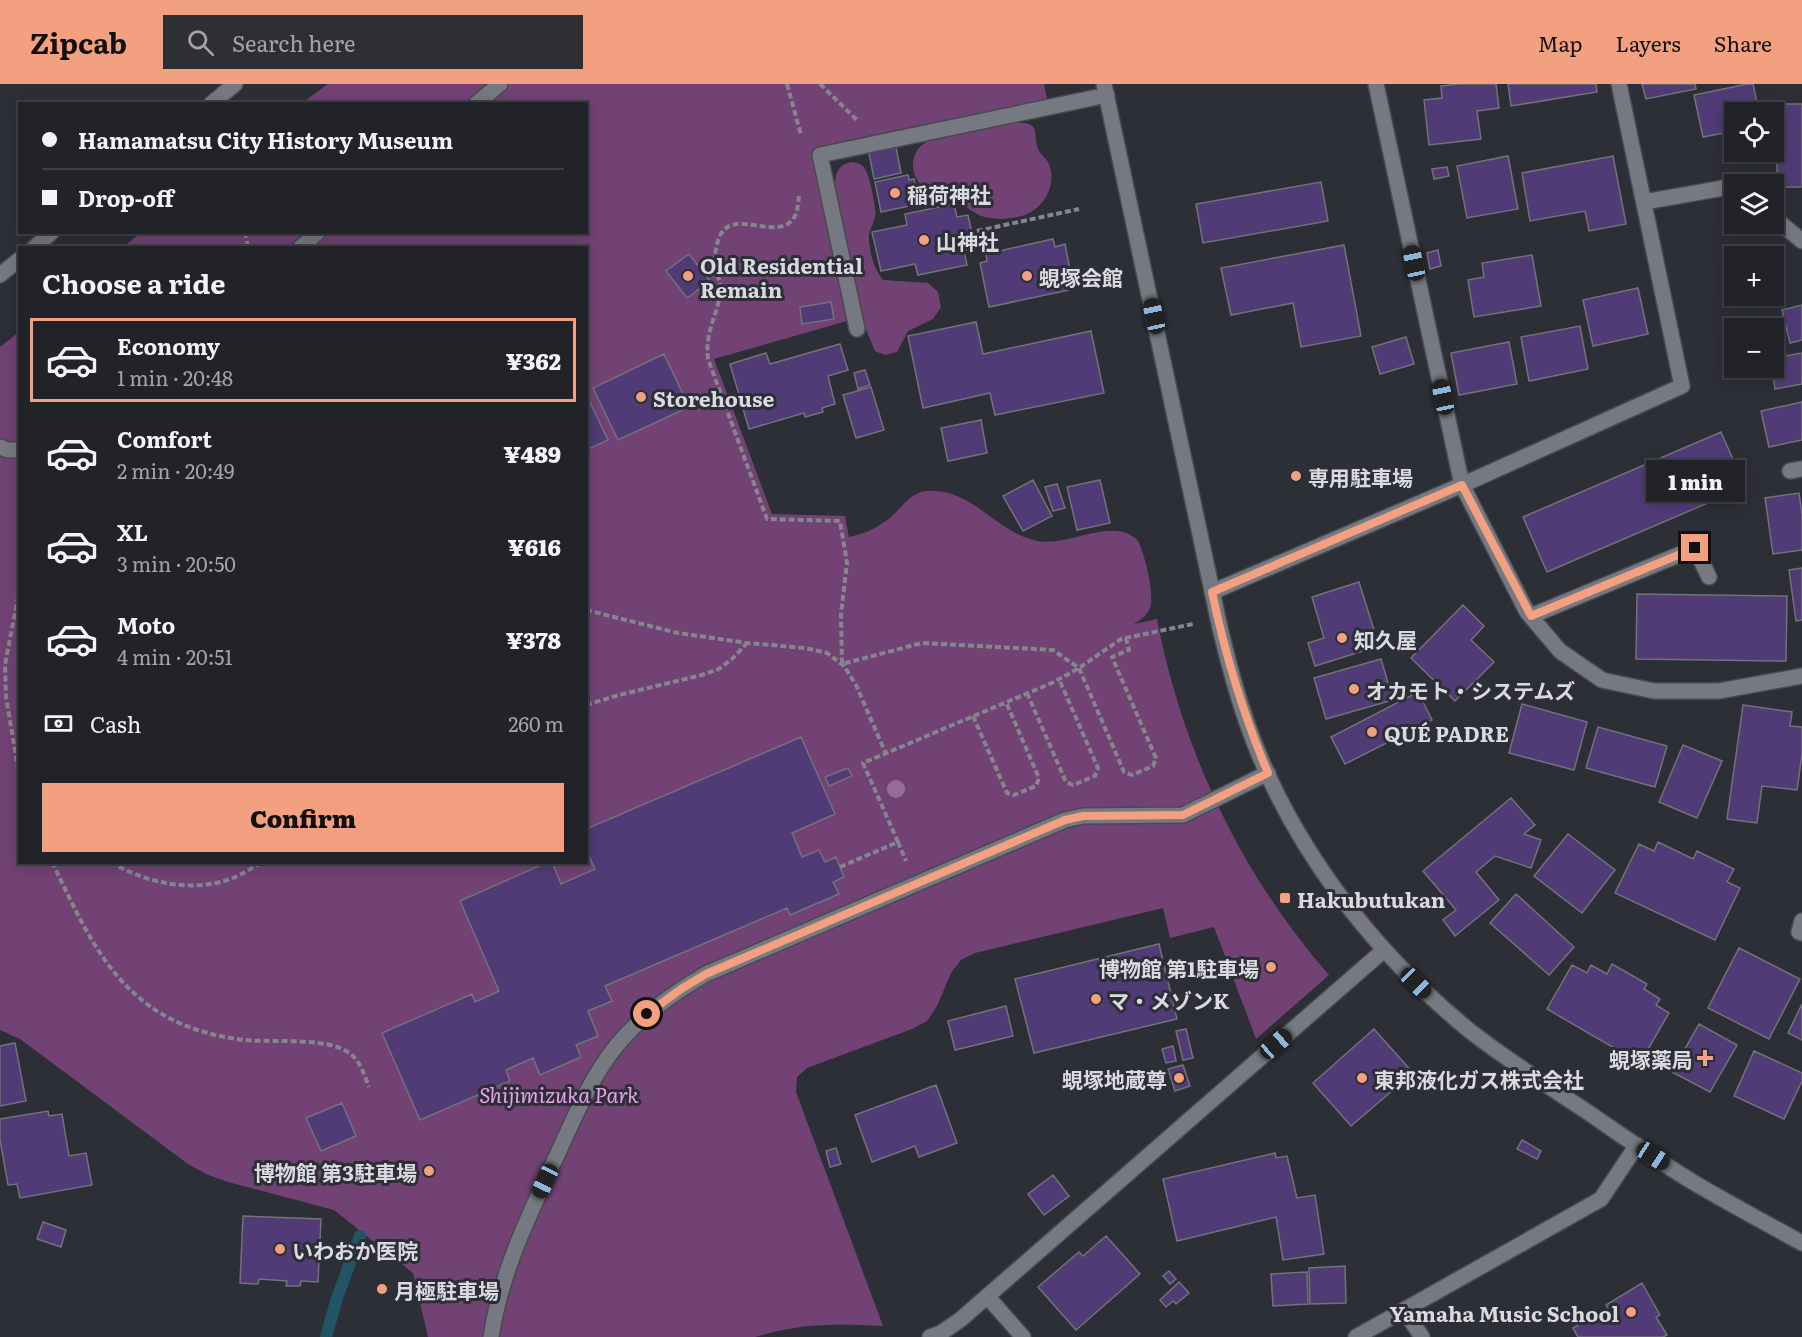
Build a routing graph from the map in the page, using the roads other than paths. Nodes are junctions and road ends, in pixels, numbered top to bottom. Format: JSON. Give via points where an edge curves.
{"nodes":[{"id":1,"x":236,"y":84,"type":"edge"},
{"id":2,"x":500,"y":84,"type":"edge"},
{"id":3,"x":1376,"y":84,"type":"edge"},
{"id":4,"x":1619,"y":84,"type":"edge"},
{"id":5,"x":1106,"y":89,"type":"edge"},
{"id":6,"x":214,"y":102,"type":"edge"},
{"id":7,"x":478,"y":102,"type":"edge"},
{"id":8,"x":1724,"y":188,"type":"edge"},
{"id":9,"x":1644,"y":202,"type":"junction"},
{"id":10,"x":1784,"y":226,"type":"edge"},
{"id":11,"x":50,"y":234,"type":"edge"},
{"id":12,"x":316,"y":234,"type":"edge"},
{"id":13,"x":1802,"y":241,"type":"edge"},
{"id":14,"x":36,"y":246,"type":"edge"},
{"id":15,"x":302,"y":246,"type":"edge"},
{"id":16,"x":18,"y":261,"type":"edge"},
{"id":17,"x":0,"y":275,"type":"edge"},
{"id":18,"x":857,"y":329,"type":"dead end"},
{"id":19,"x":0,"y":447,"type":"edge"},
{"id":20,"x":18,"y":450,"type":"edge"},
{"id":21,"x":1462,"y":485,"type":"junction"},
{"id":22,"x":1709,"y":577,"type":"dead end"},
{"id":23,"x":1212,"y":592,"type":"junction"},
{"id":24,"x":1531,"y":616,"type":"junction"},
{"id":25,"x":1802,"y":676,"type":"edge"},
{"id":26,"x":1268,"y":773,"type":"junction"},
{"id":27,"x":1802,"y":921,"type":"edge"},
{"id":28,"x":1802,"y":933,"type":"edge"},
{"id":29,"x":1384,"y":950,"type":"junction"},
{"id":30,"x":1637,"y":1145,"type":"junction"},
{"id":31,"x":1802,"y":1243,"type":"edge"},
{"id":32,"x":987,"y":1296,"type":"junction"},
{"id":33,"x":1404,"y":1310,"type":"junction"},
{"id":34,"x":491,"y":1337,"type":"edge"},
{"id":35,"x":930,"y":1337,"type":"edge"},
{"id":36,"x":1023,"y":1337,"type":"edge"},
{"id":37,"x":1356,"y":1337,"type":"edge"},
{"id":38,"x":1422,"y":1337,"type":"edge"}],
"edges":[{"from":1,"to":6,"type":"street"},
{"from":2,"to":7,"type":"street"},
{"from":3,"to":21,"type":"street"},
{"from":4,"to":9,"type":"street"},
{"from":5,"to":18,"type":"street","via":[[820,155]]},
{"from":5,"to":23,"type":"street"},
{"from":8,"to":9,"type":"street"},
{"from":9,"to":21,"type":"street","via":[[1682,386]]},
{"from":10,"to":13,"type":"street"},
{"from":11,"to":14,"type":"street"},
{"from":12,"to":15,"type":"street"},
{"from":16,"to":17,"type":"street"},
{"from":19,"to":20,"type":"street"},
{"from":21,"to":23,"type":"street"},
{"from":21,"to":24,"type":"street"},
{"from":22,"to":24,"type":"street","via":[[1695,548]]},
{"from":23,"to":26,"type":"street","via":[[1231,673]]},
{"from":24,"to":25,"type":"street","via":[[1560,651],[1602,680],[1654,691],[1719,691]]},
{"from":26,"to":29,"type":"street","via":[[1323,871]]},
{"from":26,"to":34,"type":"street","via":[[1183,815],[1083,816],[1065,820],[706,974],[658,1005],[617,1045],[586,1092],[516,1242],[501,1287]]},
{"from":27,"to":28,"type":"street","via":[[1798,932]]},
{"from":29,"to":30,"type":"street","via":[[1429,996],[1471,1031]]},
{"from":29,"to":32,"type":"street"},
{"from":30,"to":31,"type":"street","via":[[1701,1187]]},
{"from":30,"to":33,"type":"street","via":[[1601,1199]]},
{"from":32,"to":35,"type":"street","via":[[960,1320]]},
{"from":32,"to":36,"type":"street"},
{"from":33,"to":37,"type":"street"},
{"from":33,"to":38,"type":"street"}]}
